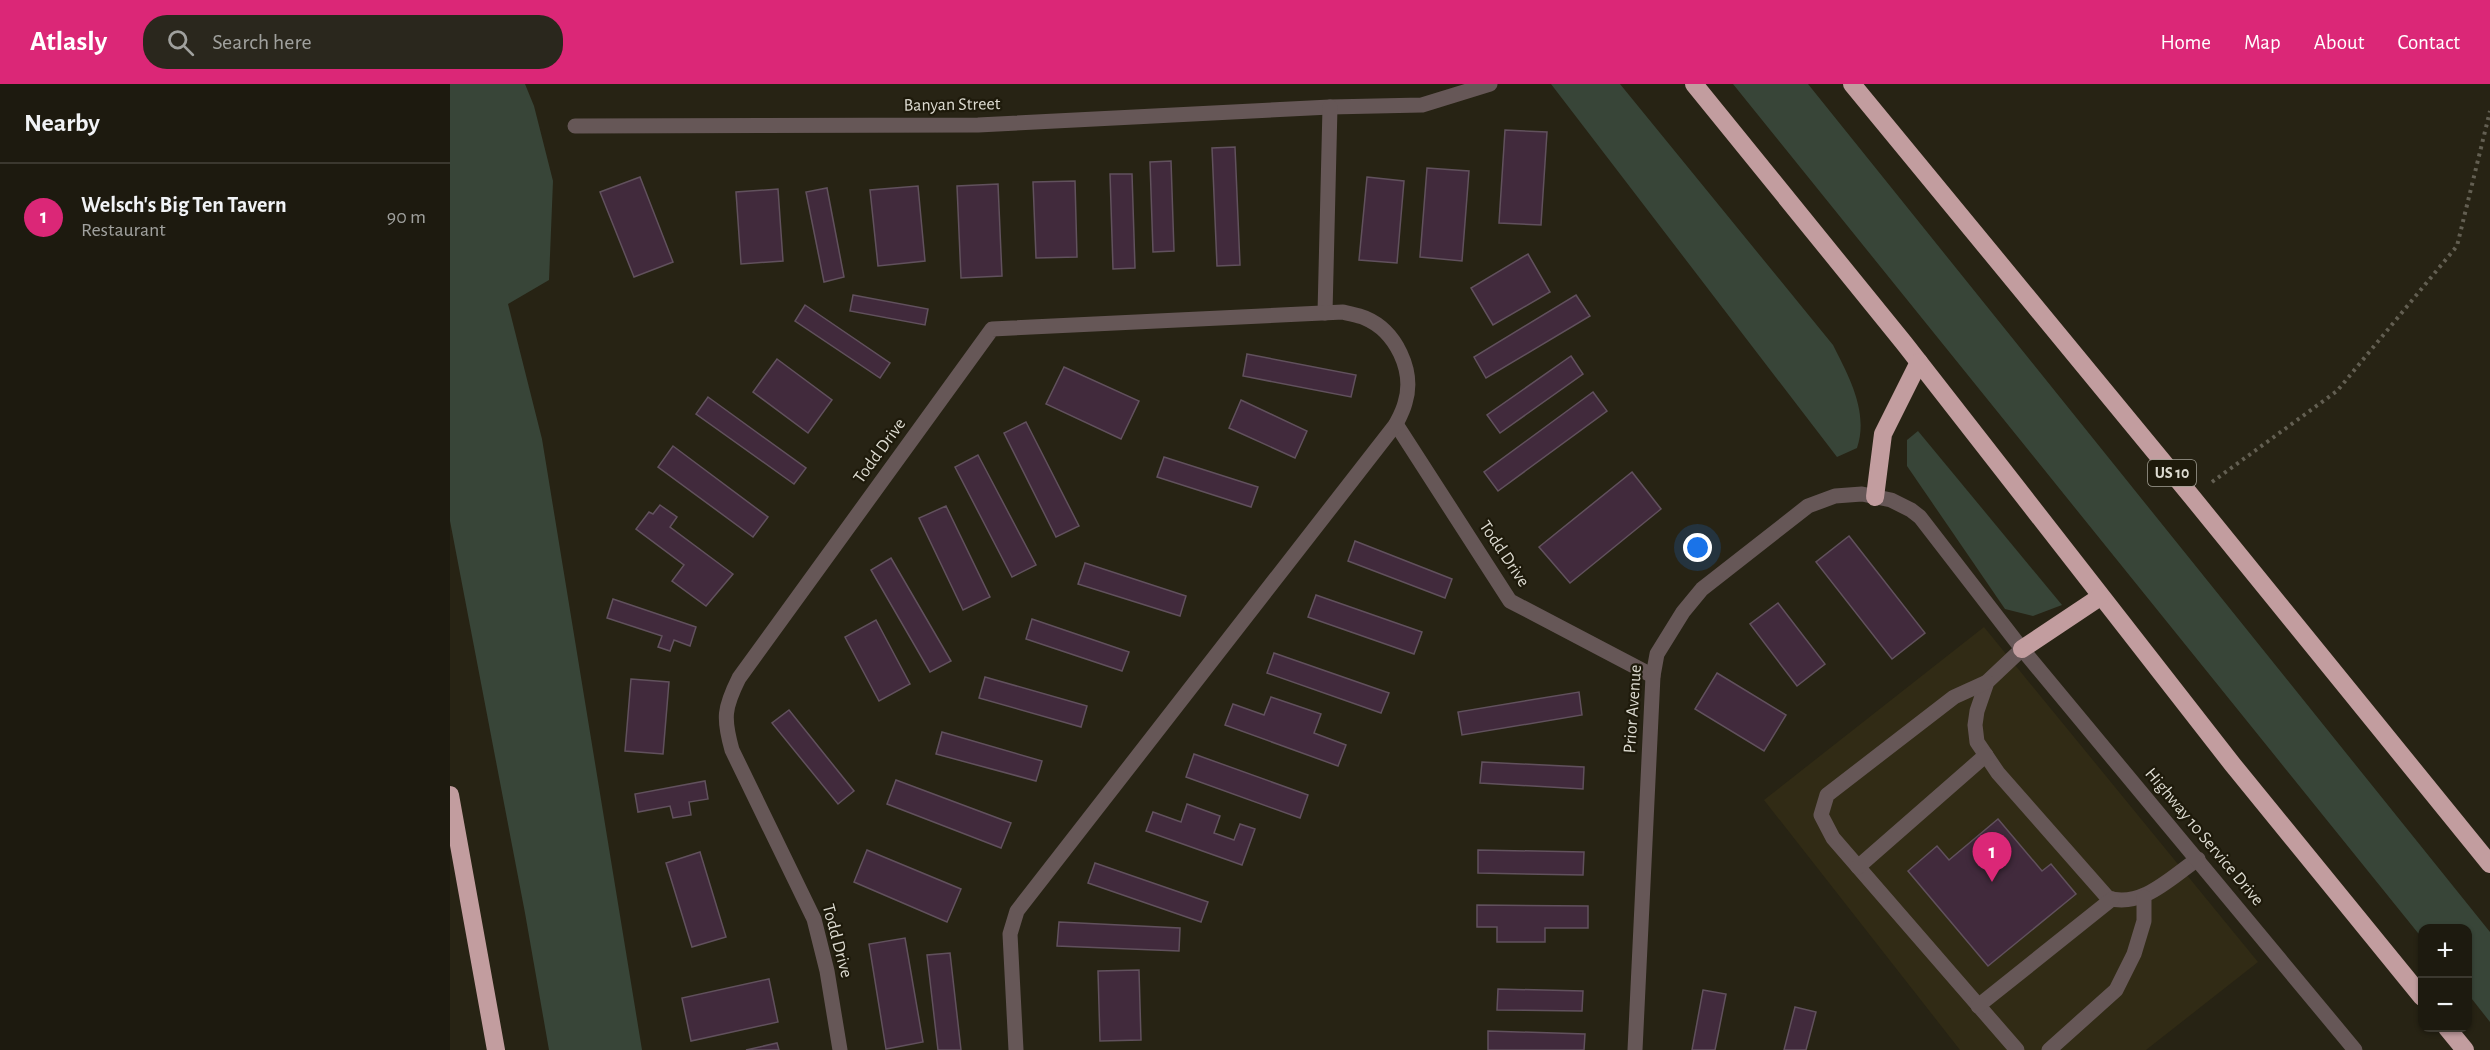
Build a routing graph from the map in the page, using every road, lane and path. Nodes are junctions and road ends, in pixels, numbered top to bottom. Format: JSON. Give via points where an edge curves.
{"nodes":[{"id":1,"x":1490,"y":84,"type":"edge"},
{"id":2,"x":1694,"y":84,"type":"edge"},
{"id":3,"x":1852,"y":84,"type":"edge"},
{"id":4,"x":1330,"y":107,"type":"junction"},
{"id":5,"x":2490,"y":111,"type":"edge"},
{"id":6,"x":575,"y":126,"type":"dead end"},
{"id":7,"x":1325,"y":313,"type":"junction"},
{"id":8,"x":1919,"y":362,"type":"junction"},
{"id":9,"x":1396,"y":424,"type":"junction"},
{"id":10,"x":1875,"y":496,"type":"junction"},
{"id":11,"x":2192,"y":497,"type":"junction"},
{"id":12,"x":2100,"y":597,"type":"junction"},
{"id":13,"x":2022,"y":649,"type":"junction"},
{"id":14,"x":1653,"y":676,"type":"junction"},
{"id":15,"x":1987,"y":682,"type":"junction"},
{"id":16,"x":1986,"y":755,"type":"junction"},
{"id":17,"x":450,"y":795,"type":"edge"},
{"id":18,"x":2198,"y":859,"type":"junction"},
{"id":19,"x":2490,"y":864,"type":"edge"},
{"id":20,"x":1858,"y":867,"type":"junction"},
{"id":21,"x":2144,"y":897,"type":"junction"},
{"id":22,"x":2117,"y":900,"type":"junction"},
{"id":23,"x":2418,"y":992,"type":"edge"},
{"id":24,"x":1978,"y":1006,"type":"junction"},
{"id":25,"x":2450,"y":1032,"type":"edge"},
{"id":26,"x":496,"y":1050,"type":"edge"},
{"id":27,"x":840,"y":1050,"type":"edge"},
{"id":28,"x":1016,"y":1050,"type":"edge"},
{"id":29,"x":1635,"y":1050,"type":"edge"},
{"id":30,"x":2018,"y":1050,"type":"edge"},
{"id":31,"x":2049,"y":1050,"type":"edge"},
{"id":32,"x":2355,"y":1050,"type":"edge"},
{"id":33,"x":2466,"y":1050,"type":"edge"}],
"edges":[{"from":1,"to":4,"type":"street","name":"Banyan Street","via":[[1422,105]]},
{"from":2,"to":8,"type":"highway"},
{"from":3,"to":11,"type":"highway","number":"US 10"},
{"from":4,"to":6,"type":"street","name":"Banyan Street","via":[[978,125]]},
{"from":4,"to":7,"type":"street"},
{"from":5,"to":11,"type":"path","via":[[2457,246],[2337,391]]},
{"from":7,"to":9,"type":"street","name":"Todd Drive","via":[[1343,312],[1366,318],[1387,333],[1401,353],[1408,377],[1406,402]]},
{"from":7,"to":27,"type":"street","name":"Todd Drive","via":[[992,329],[739,678],[727,701],[725,727],[732,750],[814,919],[828,971]]},
{"from":8,"to":10,"type":"highway","via":[[1883,434]]},
{"from":8,"to":12,"type":"highway"},
{"from":9,"to":14,"type":"street","name":"Todd Drive","via":[[1510,602]]},
{"from":9,"to":28,"type":"street","name":"Todd Drive","via":[[1017,911],[1010,934]]},
{"from":10,"to":13,"type":"street","name":"Prior Avenue","via":[[1891,500],[1920,517]]},
{"from":10,"to":14,"type":"street","name":"Prior Avenue","via":[[1835,496],[1808,506],[1702,589],[1657,654]]},
{"from":11,"to":19,"type":"highway","number":"US 10"},
{"from":12,"to":13,"type":"highway"},
{"from":12,"to":23,"type":"highway"},
{"from":13,"to":15,"type":"street"},
{"from":13,"to":18,"type":"street","name":"Highway 10 Service Drive"},
{"from":14,"to":29,"type":"street","name":"Prior Avenue"},
{"from":15,"to":16,"type":"street","via":[[1975,725],[1977,742]]},
{"from":15,"to":20,"type":"street","via":[[1954,697],[1827,795],[1821,815],[1833,838]]},
{"from":16,"to":20,"type":"street"},
{"from":16,"to":22,"type":"street","via":[[2099,890]]},
{"from":17,"to":26,"type":"highway"},
{"from":18,"to":21,"type":"street"},
{"from":18,"to":32,"type":"street","name":"Highway 10 Service Drive"},
{"from":20,"to":24,"type":"street"},
{"from":21,"to":22,"type":"street"},
{"from":21,"to":31,"type":"street","via":[[2144,921],[2134,954],[2116,990]]},
{"from":22,"to":24,"type":"street"},
{"from":24,"to":30,"type":"street"},
{"from":25,"to":33,"type":"highway"}]}
